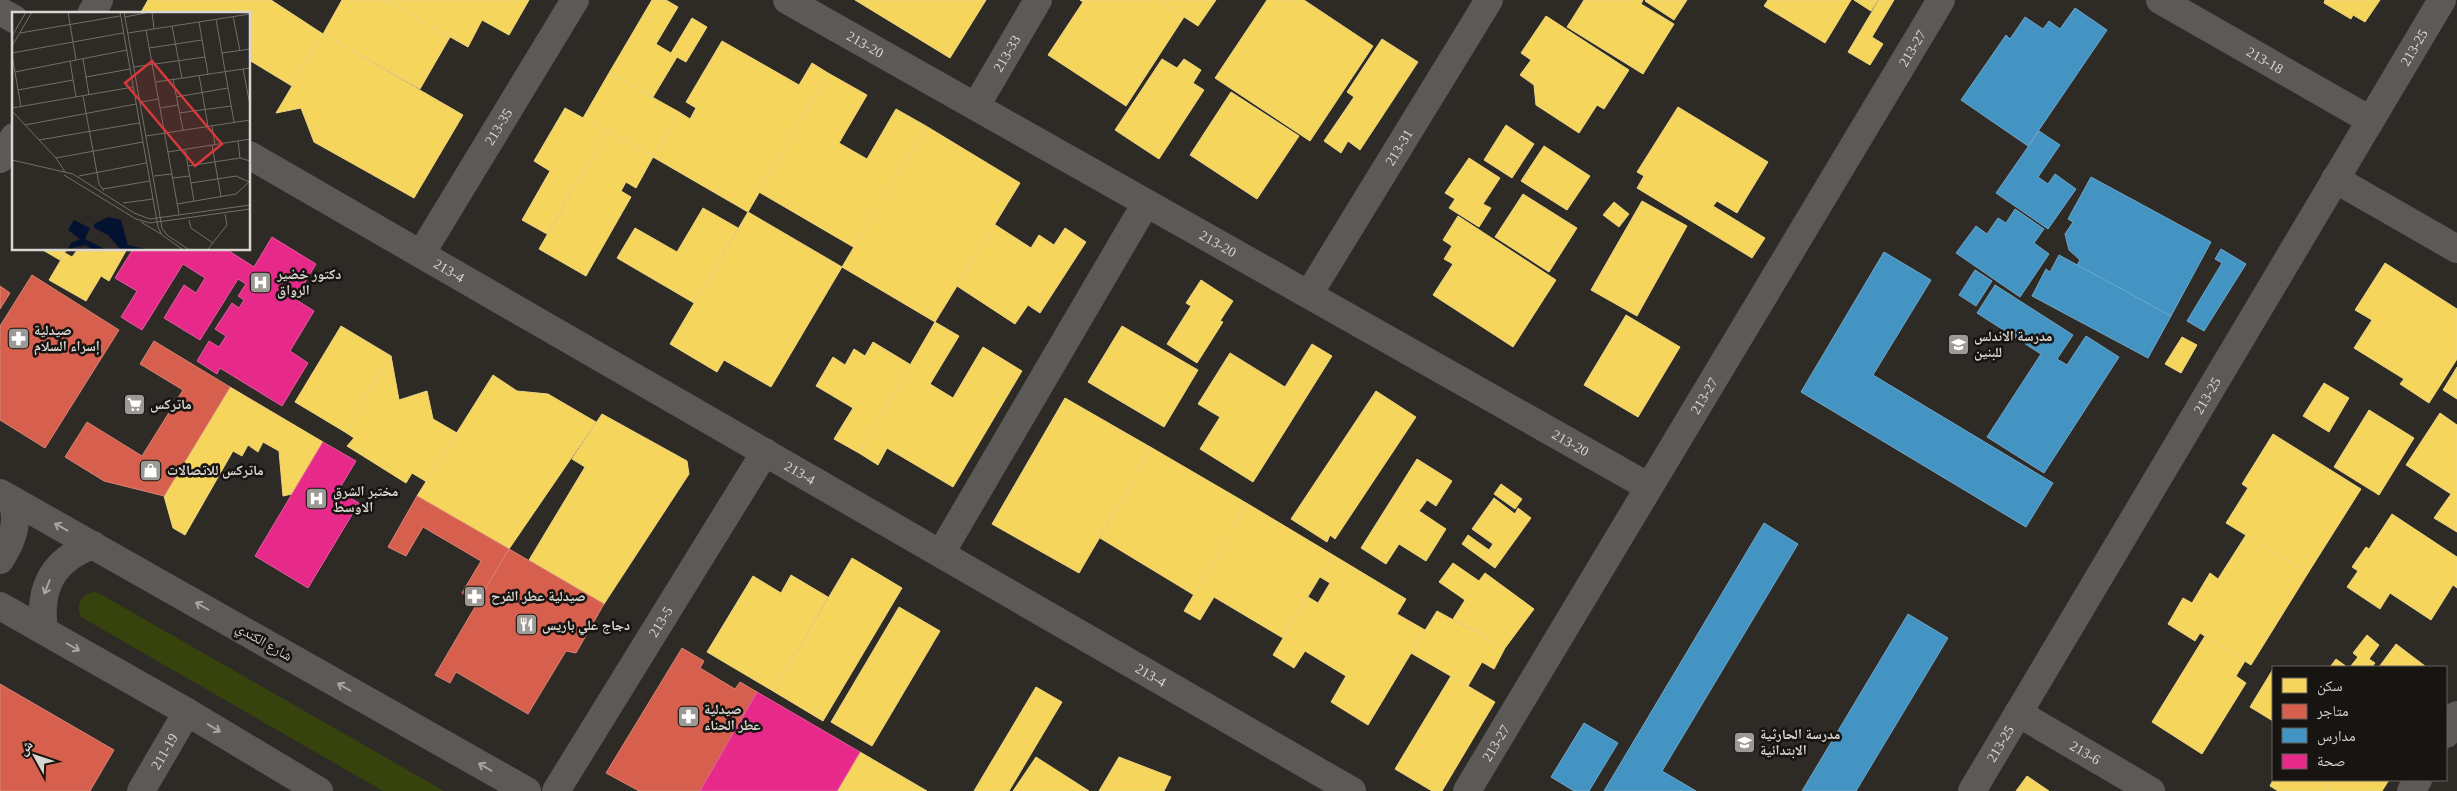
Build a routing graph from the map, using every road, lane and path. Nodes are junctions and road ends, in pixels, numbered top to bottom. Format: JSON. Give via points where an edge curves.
{"nodes":[{"id":1,"x":99,"y":0,"type":"edge"},
{"id":2,"x":575,"y":0,"type":"edge"},
{"id":3,"x":787,"y":0,"type":"edge"},
{"id":4,"x":1038,"y":0,"type":"edge"},
{"id":5,"x":1489,"y":0,"type":"edge"},
{"id":6,"x":1941,"y":0,"type":"edge"},
{"id":7,"x":2160,"y":0,"type":"edge"},
{"id":8,"x":2442,"y":0,"type":"edge"},
{"id":9,"x":0,"y":11,"type":"edge"},
{"id":10,"x":92,"y":12,"type":"edge"},
{"id":11,"x":12,"y":18,"type":"edge"},
{"id":12,"x":976,"y":106,"type":"junction"},
{"id":13,"x":2370,"y":120,"type":"junction"},
{"id":14,"x":12,"y":140,"type":"edge"},
{"id":15,"x":250,"y":155,"type":"edge"},
{"id":16,"x":0,"y":159,"type":"edge"},
{"id":17,"x":2336,"y":179,"type":"junction"},
{"id":18,"x":1146,"y":203,"type":"junction"},
{"id":19,"x":2457,"y":249,"type":"edge"},
{"id":20,"x":421,"y":254,"type":"junction"},
{"id":21,"x":1309,"y":294,"type":"junction"},
{"id":22,"x":765,"y":452,"type":"junction"},
{"id":23,"x":1649,"y":487,"type":"junction"},
{"id":24,"x":6,"y":497,"type":"edge"},
{"id":25,"x":94,"y":545,"type":"junction"},
{"id":26,"x":941,"y":553,"type":"junction"},
{"id":27,"x":0,"y":560,"type":"edge"},
{"id":28,"x":0,"y":606,"type":"edge"},
{"id":29,"x":44,"y":630,"type":"junction"},
{"id":30,"x":188,"y":712,"type":"junction"},
{"id":31,"x":2018,"y":713,"type":"junction"},
{"id":32,"x":2457,"y":715,"type":"edge"},
{"id":33,"x":2447,"y":732,"type":"edge"},
{"id":34,"x":142,"y":791,"type":"edge"},
{"id":35,"x":319,"y":791,"type":"edge"},
{"id":36,"x":527,"y":791,"type":"edge"},
{"id":37,"x":556,"y":791,"type":"edge"},
{"id":38,"x":1352,"y":791,"type":"edge"},
{"id":39,"x":1467,"y":791,"type":"edge"},
{"id":40,"x":1972,"y":791,"type":"edge"},
{"id":41,"x":2151,"y":791,"type":"edge"}],
"edges":[{"from":1,"to":10,"type":"street"},
{"from":2,"to":20,"type":"street","name":"213-35"},
{"from":3,"to":12,"type":"street","name":"213-20"},
{"from":4,"to":12,"type":"street","name":"213-33"},
{"from":5,"to":21,"type":"street","name":"213-31"},
{"from":6,"to":23,"type":"street","name":"213-27"},
{"from":7,"to":13,"type":"street","name":"213-18"},
{"from":8,"to":13,"type":"street","name":"213-25"},
{"from":9,"to":11,"type":"street"},
{"from":12,"to":18,"type":"street","name":"213-20"},
{"from":13,"to":17,"type":"street","name":"213-25"},
{"from":14,"to":16,"type":"street"},
{"from":15,"to":20,"type":"street","name":"213-4"},
{"from":17,"to":19,"type":"street"},
{"from":17,"to":31,"type":"street","name":"213-25"},
{"from":18,"to":21,"type":"street","name":"213-20"},
{"from":18,"to":26,"type":"street"},
{"from":20,"to":22,"type":"street","name":"213-4"},
{"from":21,"to":23,"type":"street","name":"213-20"},
{"from":22,"to":26,"type":"street","name":"213-4"},
{"from":22,"to":37,"type":"street","name":"213-5"},
{"from":23,"to":39,"type":"street","name":"213-27"},
{"from":25,"to":24,"type":"street","name":"شارع الكندي","one_way":true},
{"from":24,"to":27,"type":"street","via":[[16,514],[15,530]]},
{"from":25,"to":29,"type":"street","one_way":true,"via":[[76,551],[51,577],[44,594]]},
{"from":36,"to":25,"type":"street","name":"شارع الكندي","one_way":true},
{"from":26,"to":38,"type":"street","name":"213-4"},
{"from":28,"to":29,"type":"street"},
{"from":29,"to":30,"type":"street","one_way":true},
{"from":30,"to":34,"type":"street","name":"211-19"},
{"from":30,"to":35,"type":"street","one_way":true},
{"from":31,"to":40,"type":"street","name":"213-25"},
{"from":31,"to":41,"type":"street","name":"213-6"},
{"from":32,"to":33,"type":"street"}]}
